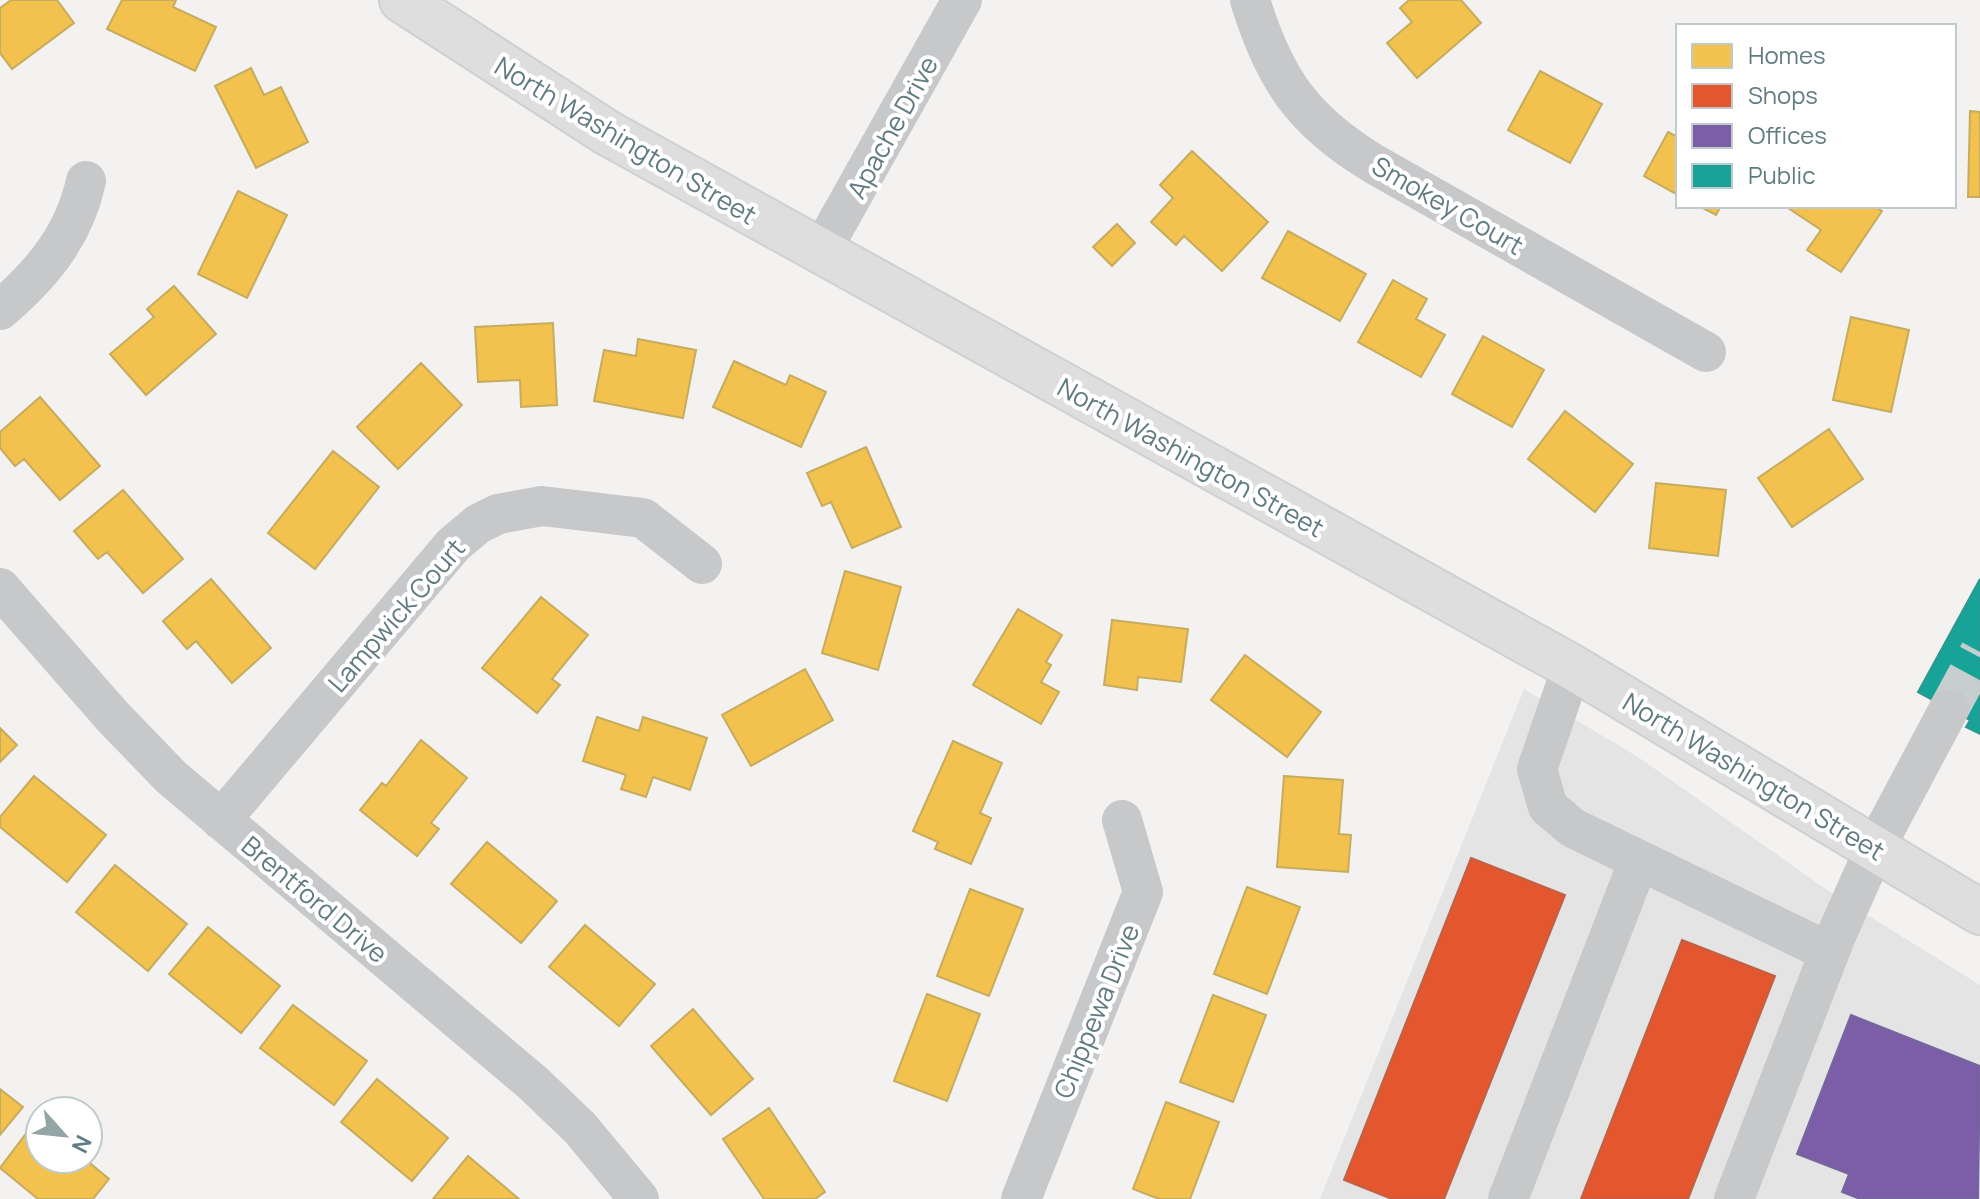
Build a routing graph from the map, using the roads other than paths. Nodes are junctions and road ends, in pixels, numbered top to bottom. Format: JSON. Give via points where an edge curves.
{"nodes":[{"id":1,"x":402,"y":0,"type":"edge"},
{"id":2,"x":962,"y":0,"type":"edge"},
{"id":3,"x":1250,"y":0,"type":"edge"},
{"id":4,"x":86,"y":181,"type":"dead end"},
{"id":5,"x":820,"y":253,"type":"junction"},
{"id":6,"x":0,"y":310,"type":"edge"},
{"id":7,"x":1706,"y":352,"type":"dead end"},
{"id":8,"x":702,"y":564,"type":"dead end"},
{"id":9,"x":0,"y":588,"type":"edge"},
{"id":10,"x":1572,"y":667,"type":"junction"},
{"id":11,"x":1949,"y":709,"type":"tunnel mouth"},
{"id":12,"x":221,"y":820,"type":"junction"},
{"id":13,"x":1122,"y":820,"type":"dead end"},
{"id":14,"x":1875,"y":848,"type":"junction"},
{"id":15,"x":1639,"y":860,"type":"junction"},
{"id":16,"x":1980,"y":912,"type":"edge"},
{"id":17,"x":1829,"y":952,"type":"junction"},
{"id":18,"x":1748,"y":1195,"type":"edge"},
{"id":19,"x":639,"y":1199,"type":"edge"},
{"id":20,"x":1021,"y":1199,"type":"edge"},
{"id":21,"x":1508,"y":1199,"type":"edge"}],
"edges":[{"from":1,"to":5,"type":"main road","name":"North Washington Street","via":[[606,132]]},
{"from":2,"to":5,"type":"street","name":"Apache Drive"},
{"from":3,"to":7,"type":"street","name":"Smokey Court","via":[[1274,68],[1329,134]]},
{"from":4,"to":6,"type":"street","via":[[74,220],[50,260]]},
{"from":5,"to":10,"type":"main road","name":"North Washington Street"},
{"from":8,"to":12,"type":"street","name":"Lampwick Court","via":[[643,518],[542,506],[498,514],[478,524],[453,545]]},
{"from":9,"to":12,"type":"street","name":"Brentford Drive","via":[[113,717]]},
{"from":10,"to":14,"type":"main road","name":"North Washington Street"},
{"from":10,"to":15,"type":"street","via":[[1537,769],[1548,807],[1573,828]]},
{"from":11,"to":14,"type":"street"},
{"from":12,"to":19,"type":"street","name":"Brentford Drive","via":[[533,1083],[580,1128]]},
{"from":13,"to":20,"type":"street","name":"Chippewa Drive","via":[[1143,892]]},
{"from":14,"to":16,"type":"main road","name":"North Washington Street"},
{"from":14,"to":17,"type":"street"},
{"from":15,"to":17,"type":"street"},
{"from":15,"to":21,"type":"street"},
{"from":17,"to":18,"type":"street"}]}
